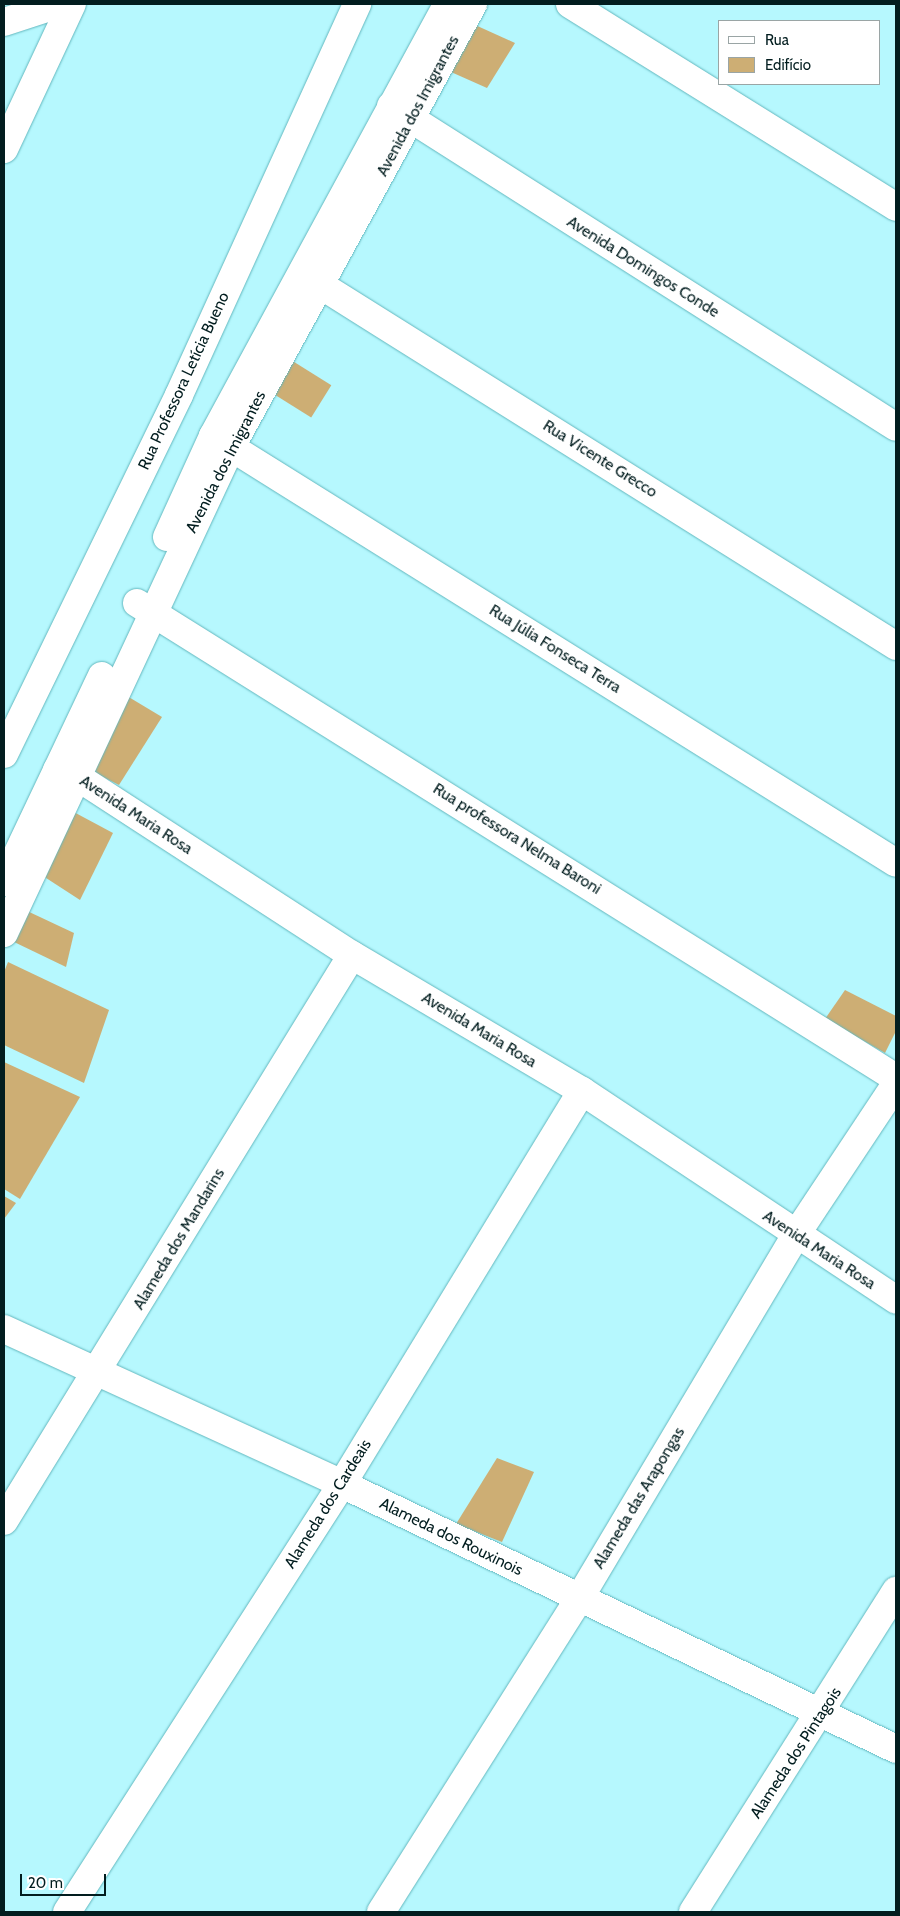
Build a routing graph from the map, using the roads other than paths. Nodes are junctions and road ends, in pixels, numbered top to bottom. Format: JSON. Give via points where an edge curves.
{"nodes":[{"id":1,"x":59,"y":4,"type":"edge"},
{"id":2,"x":72,"y":4,"type":"edge"},
{"id":3,"x":358,"y":4,"type":"edge"},
{"id":4,"x":448,"y":4,"type":"edge"},
{"id":5,"x":473,"y":4,"type":"edge"},
{"id":6,"x":570,"y":4,"type":"edge"},
{"id":7,"x":4,"y":22,"type":"edge"},
{"id":8,"x":401,"y":113,"type":"junction"},
{"id":9,"x":4,"y":149,"type":"edge"},
{"id":10,"x":896,"y":207,"type":"edge"},
{"id":11,"x":313,"y":279,"type":"junction"},
{"id":12,"x":896,"y":427,"type":"edge"},
{"id":13,"x":222,"y":442,"type":"junction"},
{"id":14,"x":144,"y":606,"type":"junction"},
{"id":15,"x":896,"y":646,"type":"edge"},
{"id":16,"x":4,"y":754,"type":"edge"},
{"id":17,"x":66,"y":773,"type":"junction"},
{"id":18,"x":896,"y":863,"type":"edge"},
{"id":19,"x":4,"y":882,"type":"edge"},
{"id":20,"x":4,"y":933,"type":"edge"},
{"id":21,"x":352,"y":955,"type":"junction"},
{"id":22,"x":896,"y":1078,"type":"edge"},
{"id":23,"x":896,"y":1084,"type":"edge"},
{"id":24,"x":582,"y":1091,"type":"junction"},
{"id":25,"x":795,"y":1236,"type":"junction"},
{"id":26,"x":896,"y":1300,"type":"edge"},
{"id":27,"x":4,"y":1328,"type":"edge"},
{"id":28,"x":97,"y":1373,"type":"junction"},
{"id":29,"x":342,"y":1484,"type":"junction"},
{"id":30,"x":4,"y":1521,"type":"edge"},
{"id":31,"x":896,"y":1591,"type":"edge"},
{"id":32,"x":578,"y":1599,"type":"junction"},
{"id":33,"x":821,"y":1714,"type":"junction"},
{"id":34,"x":896,"y":1749,"type":"edge"},
{"id":35,"x":67,"y":1912,"type":"edge"},
{"id":36,"x":381,"y":1912,"type":"edge"},
{"id":37,"x":693,"y":1912,"type":"edge"}],
"edges":[{"from":1,"to":7,"type":"street"},
{"from":2,"to":9,"type":"street"},
{"from":3,"to":16,"type":"street","name":"Rua Professora Letícia Bueno","via":[[179,395]]},
{"from":4,"to":8,"type":"street","name":"Avenida dos Imigrantes"},
{"from":5,"to":8,"type":"street","name":"Avenida dos Imigrantes"},
{"from":6,"to":10,"type":"street"},
{"from":8,"to":11,"type":"street","name":"Avenida dos Imigrantes"},
{"from":8,"to":12,"type":"street","name":"Avenida Domingos Conde"},
{"from":11,"to":13,"type":"street","name":"Avenida dos Imigrantes"},
{"from":11,"to":15,"type":"street","name":"Rua Vicente Grecco"},
{"from":13,"to":14,"type":"street","name":"Avenida dos Imigrantes"},
{"from":13,"to":18,"type":"street","name":"Rua Júlia Fonseca Terra"},
{"from":14,"to":17,"type":"street","name":"Avenida dos Imigrantes"},
{"from":14,"to":22,"type":"street","name":"Rua professora Nelma Baroni"},
{"from":17,"to":19,"type":"street","name":"Avenida dos Imigrantes"},
{"from":17,"to":20,"type":"street","name":"Avenida dos Imigrantes"},
{"from":17,"to":21,"type":"street","name":"Avenida Maria Rosa"},
{"from":21,"to":24,"type":"street","name":"Avenida Maria Rosa"},
{"from":21,"to":28,"type":"street","name":"Alameda dos Mandarins"},
{"from":23,"to":25,"type":"street","name":"Alameda das Arapongas"},
{"from":24,"to":25,"type":"street","name":"Avenida Maria Rosa"},
{"from":24,"to":29,"type":"street","name":"Alameda dos Cardeais"},
{"from":25,"to":26,"type":"street","name":"Avenida Maria Rosa"},
{"from":25,"to":32,"type":"street","name":"Alameda das Arapongas"},
{"from":27,"to":28,"type":"street","name":"Alameda dos Rouxinois"},
{"from":28,"to":29,"type":"street","name":"Alameda dos Rouxinois"},
{"from":28,"to":30,"type":"street","name":"Alameda dos Mandarins"},
{"from":29,"to":32,"type":"street","name":"Alameda dos Rouxinois"},
{"from":29,"to":35,"type":"street","name":"Alameda dos Cardeais"},
{"from":31,"to":33,"type":"street","name":"Alameda dos Pintagois"},
{"from":32,"to":33,"type":"street","name":"Alameda dos Rouxinois"},
{"from":32,"to":36,"type":"street","name":"Alameda das Arapongas"},
{"from":33,"to":34,"type":"street","name":"Alameda dos Rouxinois"},
{"from":33,"to":37,"type":"street","name":"Alameda dos Pintagois"}]}
